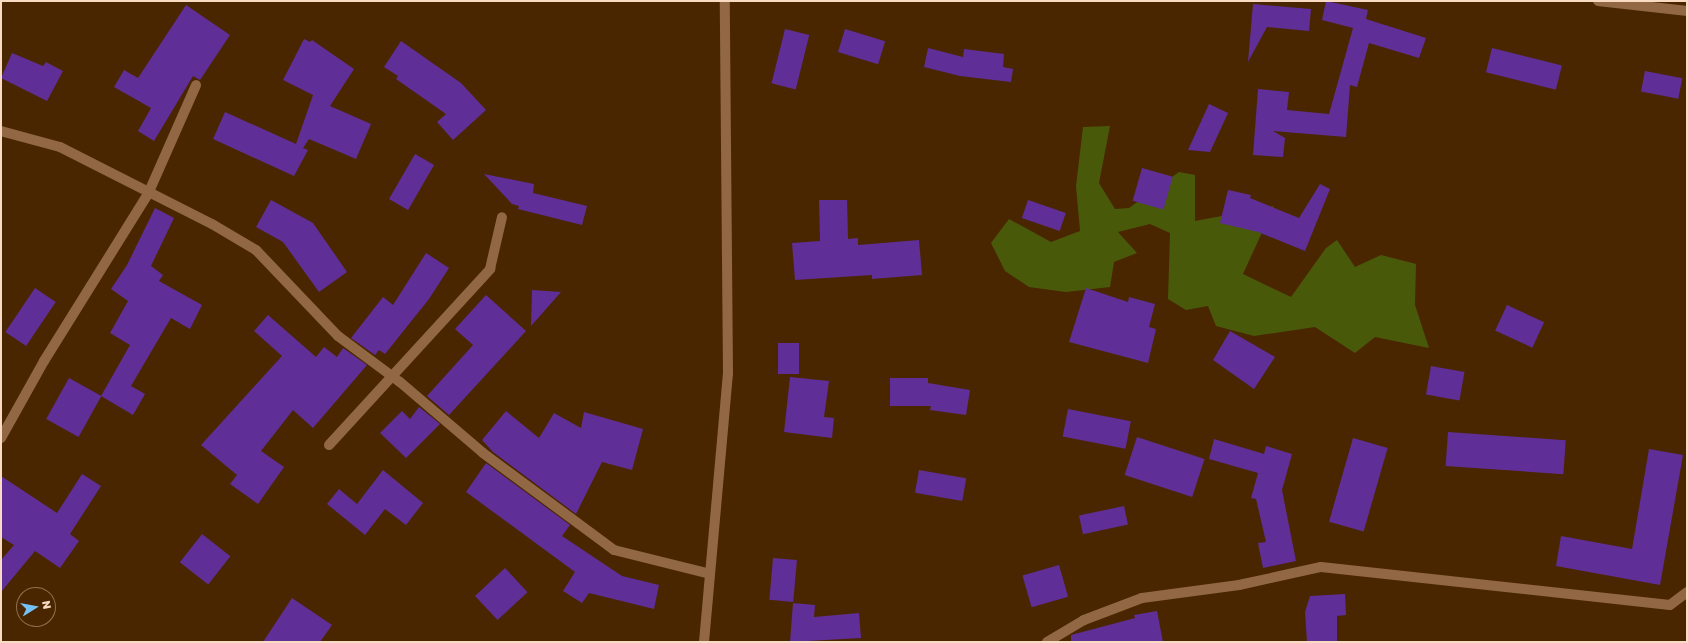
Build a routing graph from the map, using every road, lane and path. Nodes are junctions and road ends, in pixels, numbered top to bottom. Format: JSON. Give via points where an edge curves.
{"nodes":[{"id":1,"x":726,"y":1,"type":"edge"},
{"id":2,"x":1598,"y":1,"type":"edge"},
{"id":3,"x":1687,"y":11,"type":"edge"},
{"id":4,"x":196,"y":85,"type":"dead end"},
{"id":5,"x":1,"y":131,"type":"edge"},
{"id":6,"x":148,"y":194,"type":"junction"},
{"id":7,"x":502,"y":217,"type":"dead end"},
{"id":8,"x":390,"y":375,"type":"junction"},
{"id":9,"x":1,"y":438,"type":"edge"},
{"id":10,"x":329,"y":445,"type":"dead end"},
{"id":11,"x":710,"y":574,"type":"junction"},
{"id":12,"x":1687,"y":592,"type":"edge"},
{"id":13,"x":704,"y":642,"type":"edge"},
{"id":14,"x":1047,"y":642,"type":"edge"}],
"edges":[{"from":1,"to":11,"type":"street","via":[[728,374]]},
{"from":2,"to":3,"type":"street"},
{"from":4,"to":6,"type":"street"},
{"from":5,"to":6,"type":"street","via":[[60,147]]},
{"from":6,"to":8,"type":"street","via":[[212,224],[262,254],[294,293],[338,336]]},
{"from":6,"to":9,"type":"street","via":[[44,361]]},
{"from":7,"to":8,"type":"street","via":[[490,269]]},
{"from":8,"to":10,"type":"street"},
{"from":8,"to":11,"type":"street","via":[[483,453],[614,550]]},
{"from":11,"to":13,"type":"street"},
{"from":12,"to":14,"type":"street","via":[[1670,605],[1321,567],[1239,585],[1142,598],[1084,620]]}]}
